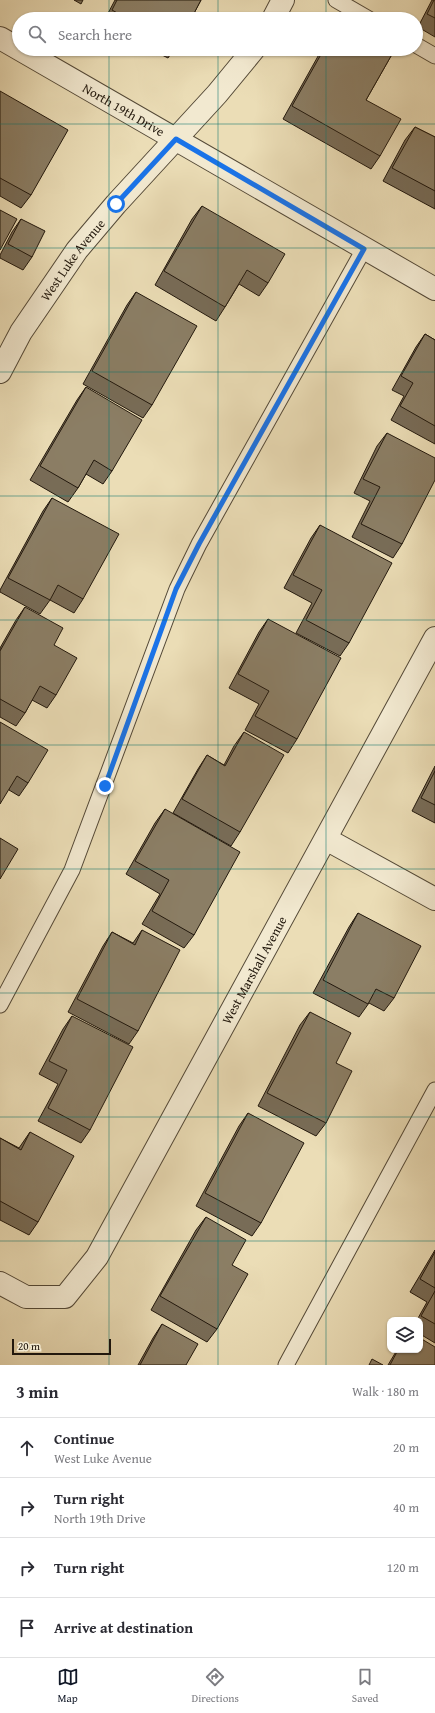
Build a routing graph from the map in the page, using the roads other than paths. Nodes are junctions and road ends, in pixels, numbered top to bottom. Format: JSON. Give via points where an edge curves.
{"nodes":[{"id":1,"x":283,"y":0,"type":"edge"},
{"id":2,"x":336,"y":0,"type":"edge"},
{"id":3,"x":276,"y":12,"type":"edge"},
{"id":4,"x":357,"y":12,"type":"edge"},
{"id":5,"x":0,"y":38,"type":"edge"},
{"id":6,"x":12,"y":45,"type":"edge"},
{"id":7,"x":423,"y":49,"type":"edge"},
{"id":8,"x":31,"y":56,"type":"edge"},
{"id":9,"x":248,"y":56,"type":"edge"},
{"id":10,"x":435,"y":56,"type":"edge"},
{"id":11,"x":176,"y":139,"type":"junction"},
{"id":12,"x":364,"y":249,"type":"junction"},
{"id":13,"x":435,"y":289,"type":"edge"},
{"id":14,"x":0,"y":372,"type":"edge"},
{"id":15,"x":435,"y":638,"type":"edge"},
{"id":16,"x":326,"y":839,"type":"junction"},
{"id":17,"x":435,"y":899,"type":"edge"},
{"id":18,"x":0,"y":1005,"type":"edge"},
{"id":19,"x":435,"y":1090,"type":"edge"},
{"id":20,"x":0,"y":1282,"type":"edge"},
{"id":21,"x":286,"y":1365,"type":"edge"}],
"edges":[{"from":1,"to":3,"type":"street"},
{"from":2,"to":4,"type":"lane"},
{"from":5,"to":6,"type":"street","name":"North 19th Drive"},
{"from":7,"to":10,"type":"lane"},
{"from":8,"to":11,"type":"street","name":"North 19th Drive"},
{"from":9,"to":11,"type":"street","name":"West Luke Avenue"},
{"from":11,"to":12,"type":"street","name":"North 19th Drive"},
{"from":11,"to":14,"type":"street","name":"West Luke Avenue","via":[[78,250],[21,332]]},
{"from":12,"to":13,"type":"street","name":"North 19th Drive"},
{"from":12,"to":18,"type":"lane","via":[[176,589],[72,870]]},
{"from":15,"to":16,"type":"street","name":"West Marshall Avenue"},
{"from":16,"to":17,"type":"street"},
{"from":16,"to":20,"type":"street","name":"West Marshall Avenue","via":[[97,1257],[65,1297],[26,1298]]},
{"from":19,"to":21,"type":"lane"}]}
